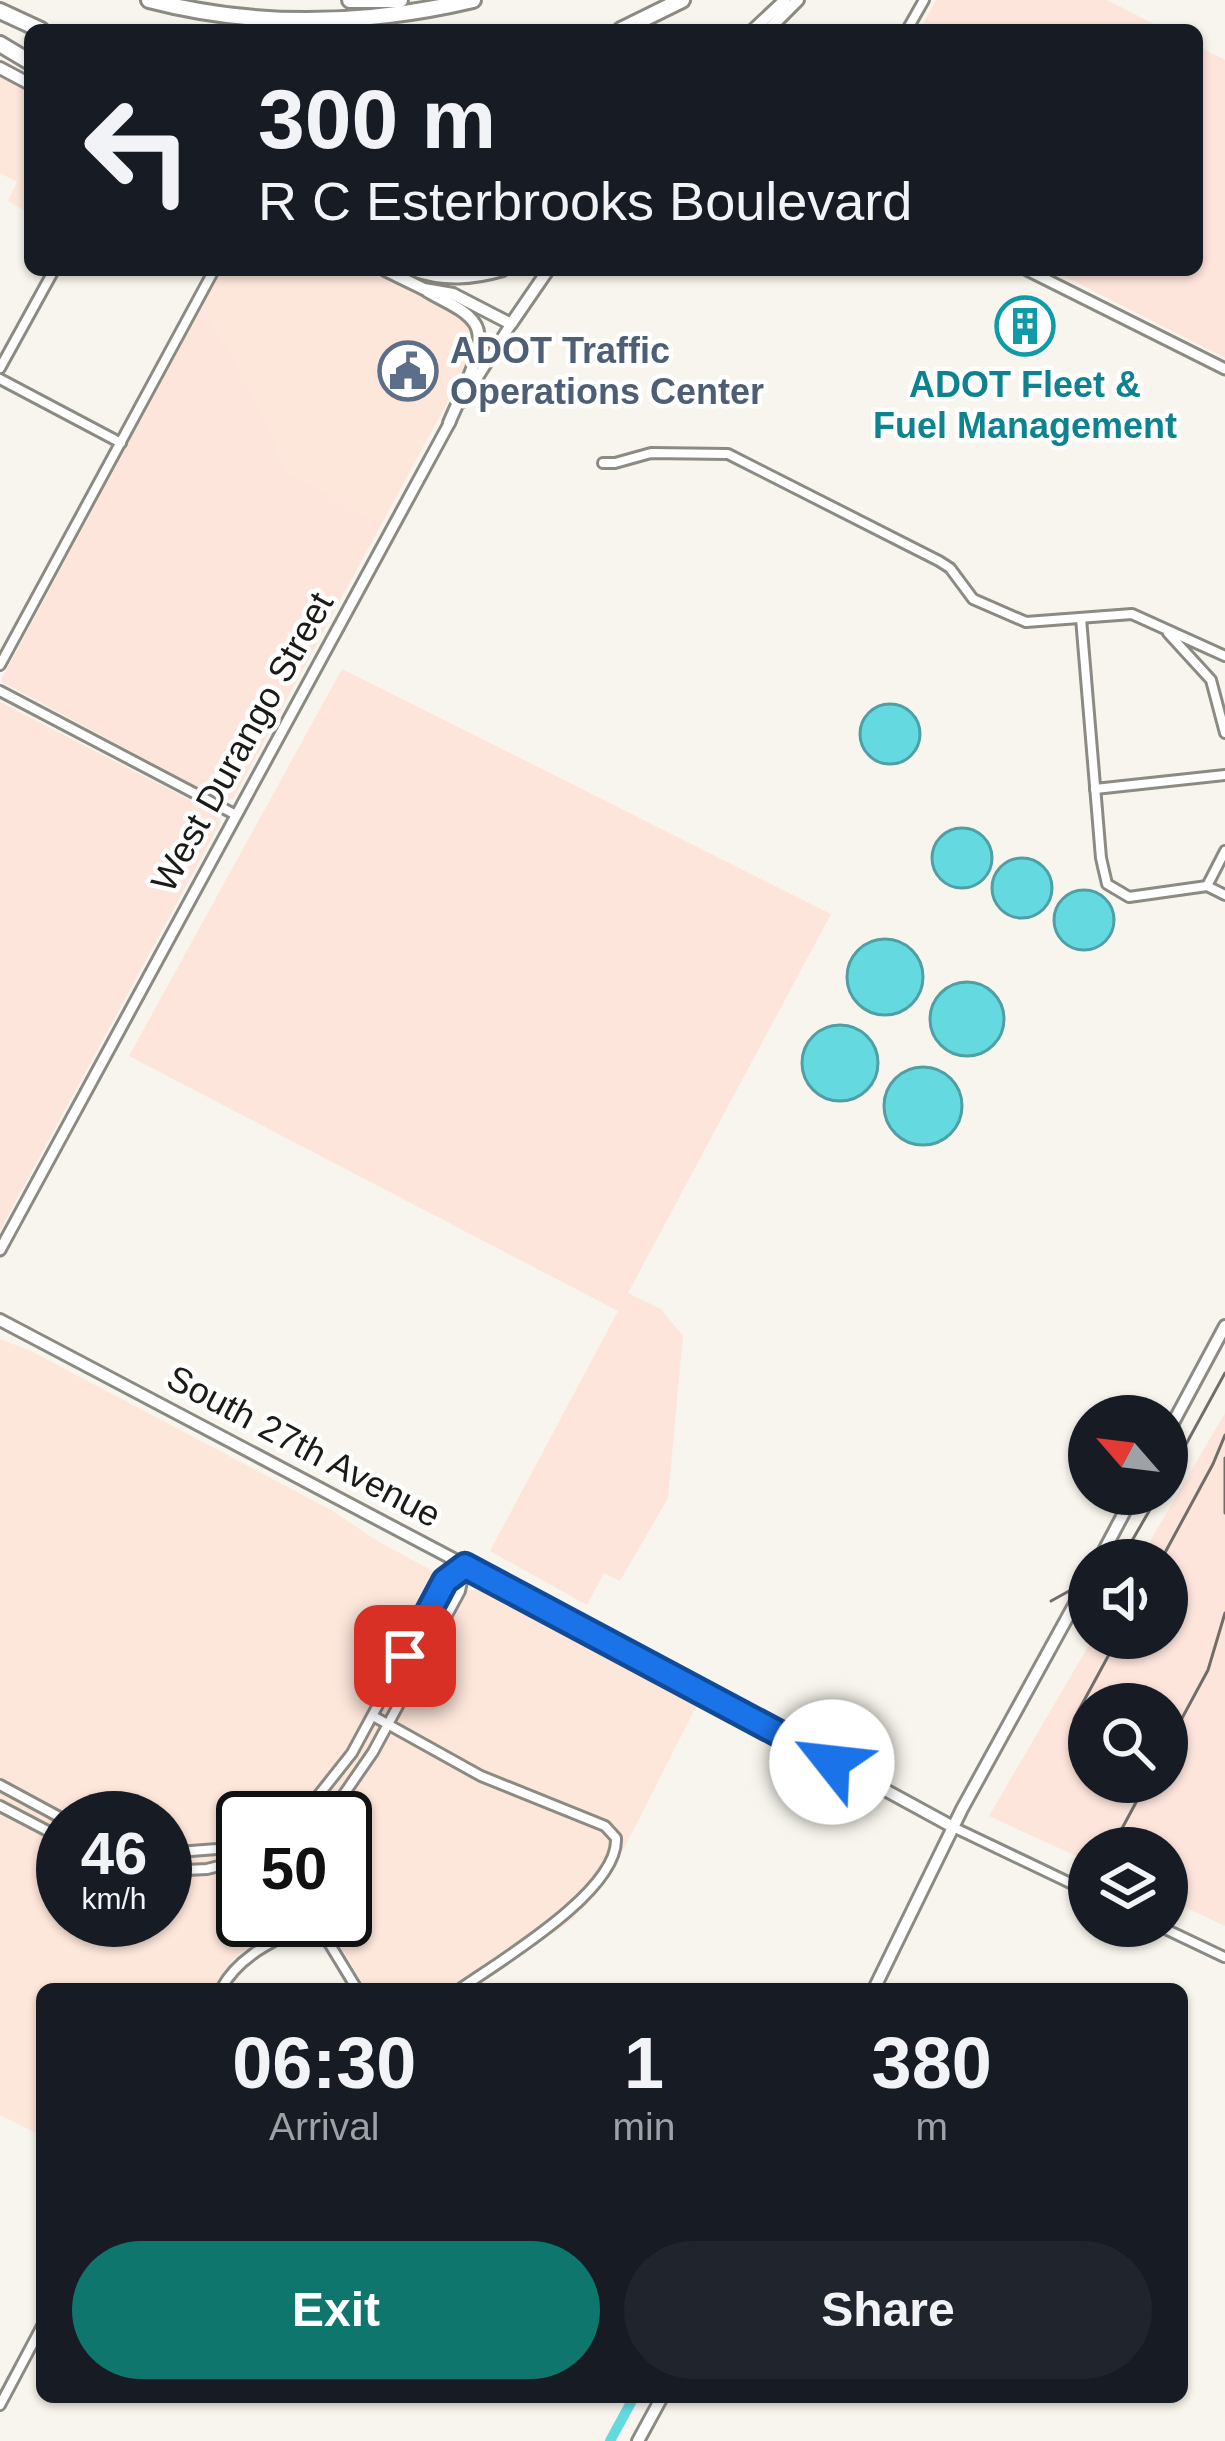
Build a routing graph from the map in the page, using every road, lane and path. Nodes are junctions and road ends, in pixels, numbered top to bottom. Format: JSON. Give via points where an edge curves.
{"nodes":[{"id":1,"x":149,"y":0,"type":"edge"},
{"id":2,"x":350,"y":0,"type":"edge"},
{"id":3,"x":400,"y":0,"type":"edge"},
{"id":4,"x":473,"y":0,"type":"edge"},
{"id":5,"x":682,"y":0,"type":"edge"},
{"id":6,"x":785,"y":0,"type":"edge"},
{"id":7,"x":798,"y":0,"type":"edge"},
{"id":8,"x":0,"y":11,"type":"edge"},
{"id":9,"x":27,"y":24,"type":"edge"},
{"id":10,"x":633,"y":24,"type":"edge"},
{"id":11,"x":759,"y":24,"type":"edge"},
{"id":12,"x":774,"y":24,"type":"edge"},
{"id":13,"x":50,"y":276,"type":"edge"},
{"id":14,"x":211,"y":276,"type":"edge"},
{"id":15,"x":397,"y":276,"type":"edge"},
{"id":16,"x":438,"y":276,"type":"edge"},
{"id":17,"x":482,"y":276,"type":"edge"},
{"id":18,"x":544,"y":276,"type":"edge"},
{"id":19,"x":1039,"y":276,"type":"edge"},
{"id":20,"x":424,"y":290,"type":"junction"},
{"id":21,"x":511,"y":324,"type":"junction"},
{"id":22,"x":0,"y":368,"type":"edge"},
{"id":23,"x":1225,"y":369,"type":"edge"},
{"id":24,"x":0,"y":379,"type":"edge"},
{"id":25,"x":449,"y":423,"type":"junction"},
{"id":26,"x":121,"y":442,"type":"junction"},
{"id":27,"x":603,"y":463,"type":"dead end"},
{"id":28,"x":1081,"y":618,"type":"junction"},
{"id":29,"x":1163,"y":628,"type":"junction"},
{"id":30,"x":1225,"y":656,"type":"edge"},
{"id":31,"x":0,"y":665,"type":"edge"},
{"id":32,"x":0,"y":691,"type":"edge"},
{"id":33,"x":1221,"y":704,"type":"edge"},
{"id":34,"x":1225,"y":733,"type":"edge"},
{"id":35,"x":1225,"y":775,"type":"edge"},
{"id":36,"x":1095,"y":789,"type":"junction"},
{"id":37,"x":236,"y":815,"type":"junction"},
{"id":38,"x":1225,"y":851,"type":"edge"},
{"id":39,"x":1208,"y":886,"type":"junction"},
{"id":40,"x":1225,"y":895,"type":"edge"},
{"id":41,"x":0,"y":1250,"type":"edge"},
{"id":42,"x":0,"y":1321,"type":"edge"},
{"id":43,"x":1225,"y":1326,"type":"edge"},
{"id":44,"x":1188,"y":1395,"type":"edge"},
{"id":45,"x":465,"y":1566,"type":"junction"},
{"id":46,"x":1068,"y":1616,"type":"edge"},
{"id":47,"x":373,"y":1716,"type":"junction"},
{"id":48,"x":388,"y":1725,"type":"junction"},
{"id":49,"x":0,"y":1785,"type":"edge"},
{"id":50,"x":323,"y":1791,"type":"edge"},
{"id":51,"x":345,"y":1791,"type":"edge"},
{"id":52,"x":36,"y":1804,"type":"edge"},
{"id":53,"x":0,"y":1806,"type":"edge"},
{"id":54,"x":36,"y":1825,"type":"edge"},
{"id":55,"x":953,"y":1827,"type":"junction"},
{"id":56,"x":1068,"y":1882,"type":"edge"},
{"id":57,"x":1188,"y":1940,"type":"edge"},
{"id":58,"x":264,"y":1947,"type":"edge"},
{"id":59,"x":331,"y":1947,"type":"edge"},
{"id":60,"x":1224,"y":1957,"type":"edge"},
{"id":61,"x":225,"y":1983,"type":"edge"},
{"id":62,"x":353,"y":1983,"type":"edge"},
{"id":63,"x":468,"y":1983,"type":"edge"},
{"id":64,"x":877,"y":1983,"type":"edge"},
{"id":65,"x":36,"y":2337,"type":"edge"},
{"id":66,"x":659,"y":2403,"type":"edge"},
{"id":67,"x":0,"y":2405,"type":"edge"},
{"id":68,"x":638,"y":2441,"type":"edge"}],
"edges":[{"from":1,"to":4,"type":"highway","via":[[334,21]]},
{"from":2,"to":3,"type":"highway"},
{"from":5,"to":10,"type":"highway"},
{"from":6,"to":11,"type":"main road"},
{"from":7,"to":12,"type":"main road"},
{"from":8,"to":9,"type":"highway"},
{"from":13,"to":22,"type":"street"},
{"from":14,"to":26,"type":"street"},
{"from":15,"to":20,"type":"main road"},
{"from":16,"to":17,"type":"main road"},
{"from":18,"to":21,"type":"main road","name":"West Durango Street"},
{"from":19,"to":23,"type":"street"},
{"from":20,"to":21,"type":"main road","via":[[453,294]]},
{"from":20,"to":25,"type":"main road","via":[[469,317],[480,342]]},
{"from":21,"to":25,"type":"street","name":"West Durango Street"},
{"from":24,"to":26,"type":"street"},
{"from":25,"to":37,"type":"street","name":"West Durango Street"},
{"from":26,"to":31,"type":"street"},
{"from":27,"to":28,"type":"street","via":[[651,452],[728,454],[939,561],[973,599],[1025,622]]},
{"from":28,"to":29,"type":"street","via":[[1132,614]]},
{"from":28,"to":36,"type":"street"},
{"from":29,"to":30,"type":"street"},
{"from":29,"to":33,"type":"street","via":[[1211,680]]},
{"from":32,"to":37,"type":"street"},
{"from":33,"to":34,"type":"street"},
{"from":35,"to":36,"type":"street"},
{"from":36,"to":39,"type":"street","via":[[1107,884],[1129,897]]},
{"from":37,"to":41,"type":"street","name":"West Durango Street"},
{"from":38,"to":39,"type":"street"},
{"from":39,"to":40,"type":"street"},
{"from":42,"to":45,"type":"main road","name":"South 27th Avenue"},
{"from":43,"to":44,"type":"main road"},
{"from":45,"to":47,"type":"street","via":[[445,1581]]},
{"from":45,"to":48,"type":"street","via":[[460,1591]]},
{"from":45,"to":55,"type":"main road","name":"South 27th Avenue"},
{"from":46,"to":55,"type":"main road"},
{"from":47,"to":48,"type":"street"},
{"from":47,"to":50,"type":"street"},
{"from":48,"to":51,"type":"street"},
{"from":48,"to":63,"type":"street","via":[[616,1838],[615,1852],[577,1906]]},
{"from":49,"to":52,"type":"street"},
{"from":53,"to":54,"type":"street"},
{"from":55,"to":56,"type":"street","name":"South 27th Avenue"},
{"from":55,"to":64,"type":"main road"},
{"from":57,"to":60,"type":"street"},
{"from":58,"to":61,"type":"street"},
{"from":59,"to":62,"type":"street"},
{"from":65,"to":67,"type":"street"},
{"from":66,"to":68,"type":"main road"}]}
